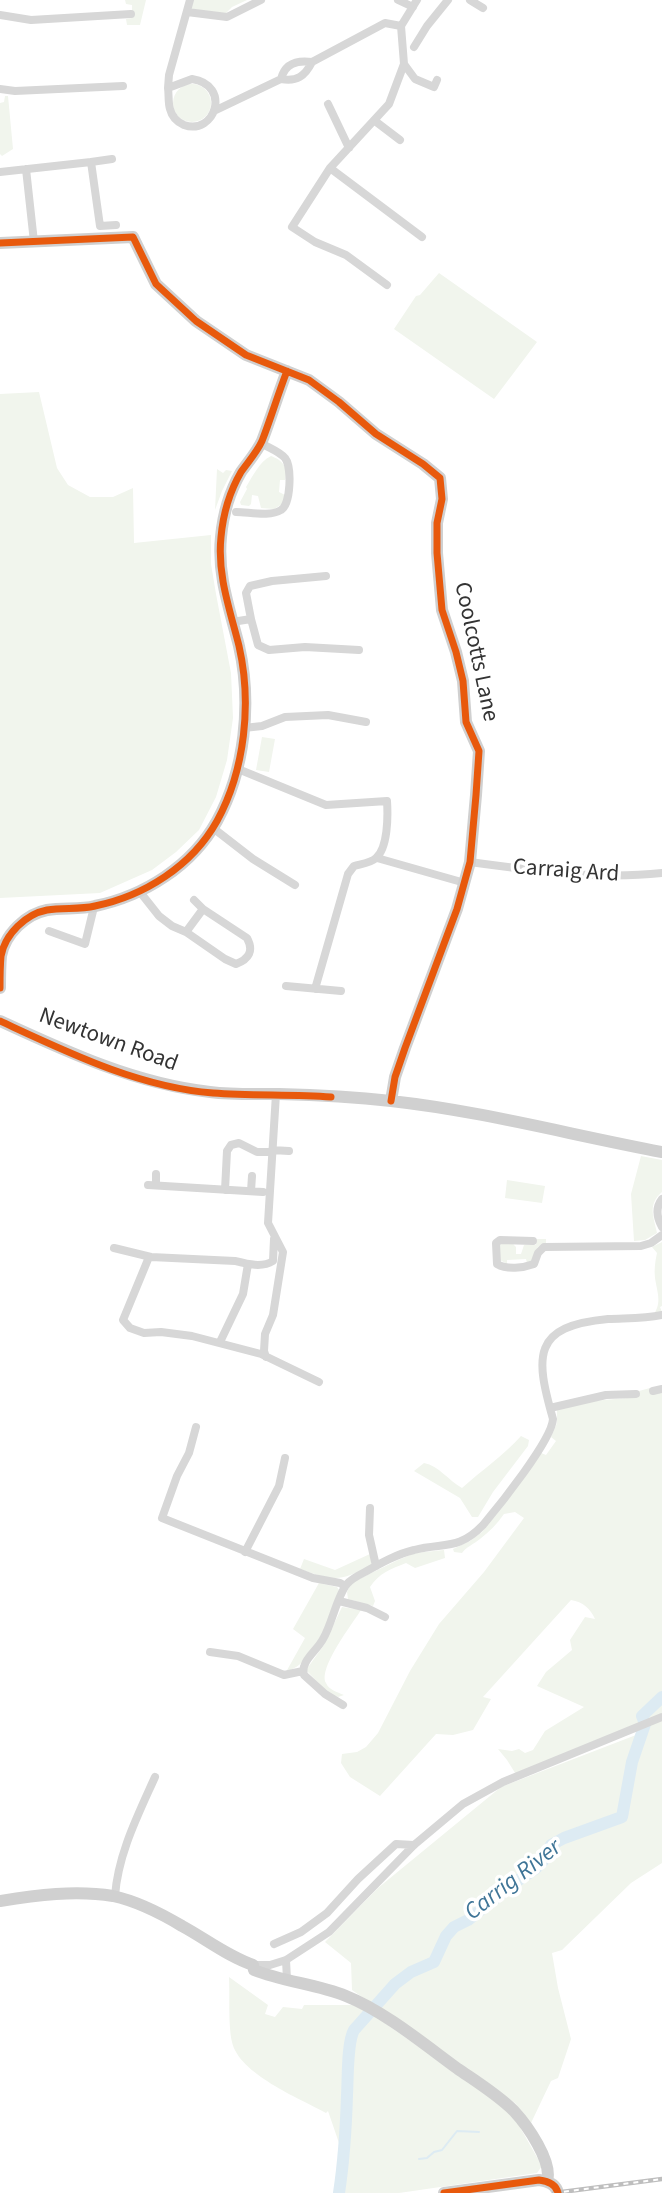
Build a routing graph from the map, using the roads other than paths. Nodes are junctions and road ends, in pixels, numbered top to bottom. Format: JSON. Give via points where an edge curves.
{"nodes":[{"id":1,"x":190,"y":0,"type":"edge"},
{"id":2,"x":261,"y":0,"type":"edge"},
{"id":3,"x":398,"y":0,"type":"edge"},
{"id":4,"x":448,"y":0,"type":"edge"},
{"id":5,"x":470,"y":0,"type":"edge"},
{"id":6,"x":415,"y":4,"type":"edge"},
{"id":7,"x":483,"y":8,"type":"dead end"},
{"id":8,"x":187,"y":12,"type":"junction"},
{"id":9,"x":131,"y":14,"type":"dead end"},
{"id":10,"x":0,"y":15,"type":"edge"},
{"id":11,"x":401,"y":26,"type":"junction"},
{"id":12,"x":414,"y":47,"type":"dead end"},
{"id":13,"x":312,"y":62,"type":"junction"},
{"id":14,"x":404,"y":64,"type":"junction"},
{"id":15,"x":281,"y":79,"type":"junction"},
{"id":16,"x":437,"y":80,"type":"dead end"},
{"id":17,"x":123,"y":86,"type":"dead end"},
{"id":18,"x":168,"y":88,"type":"junction"},
{"id":19,"x":0,"y":89,"type":"edge"},
{"id":20,"x":328,"y":104,"type":"dead end"},
{"id":21,"x":214,"y":111,"type":"junction"},
{"id":22,"x":375,"y":121,"type":"junction"},
{"id":23,"x":400,"y":140,"type":"dead end"},
{"id":24,"x":349,"y":148,"type":"junction"},
{"id":25,"x":112,"y":159,"type":"dead end"},
{"id":26,"x":91,"y":162,"type":"junction"},
{"id":27,"x":330,"y":168,"type":"junction"},
{"id":28,"x":26,"y":169,"type":"junction"},
{"id":29,"x":0,"y":172,"type":"edge"},
{"id":30,"x":116,"y":225,"type":"dead end"},
{"id":31,"x":422,"y":237,"type":"dead end"},
{"id":32,"x":34,"y":242,"type":"junction"},
{"id":33,"x":0,"y":243,"type":"edge"},
{"id":34,"x":387,"y":285,"type":"dead end"},
{"id":35,"x":287,"y":372,"type":"junction"},
{"id":36,"x":261,"y":443,"type":"junction"},
{"id":37,"x":236,"y":512,"type":"dead end"},
{"id":38,"x":326,"y":576,"type":"dead end"},
{"id":39,"x":251,"y":619,"type":"junction"},
{"id":40,"x":232,"y":622,"type":"junction"},
{"id":41,"x":359,"y":650,"type":"dead end"},
{"id":42,"x":366,"y":722,"type":"dead end"},
{"id":43,"x":244,"y":728,"type":"junction"},
{"id":44,"x":238,"y":769,"type":"junction"},
{"id":45,"x":213,"y":828,"type":"junction"},
{"id":46,"x":377,"y":858,"type":"junction"},
{"id":47,"x":470,"y":862,"type":"junction"},
{"id":48,"x":662,"y":873,"type":"edge"},
{"id":49,"x":465,"y":883,"type":"junction"},
{"id":50,"x":295,"y":885,"type":"dead end"},
{"id":51,"x":140,"y":892,"type":"junction"},
{"id":52,"x":194,"y":900,"type":"dead end"},
{"id":53,"x":94,"y":907,"type":"junction"},
{"id":54,"x":203,"y":909,"type":"junction"},
{"id":55,"x":49,"y":931,"type":"dead end"},
{"id":56,"x":186,"y":932,"type":"junction"},
{"id":57,"x":286,"y":986,"type":"dead end"},
{"id":58,"x":0,"y":988,"type":"edge"},
{"id":59,"x":315,"y":989,"type":"junction"},
{"id":60,"x":341,"y":991,"type":"dead end"},
{"id":61,"x":0,"y":1021,"type":"edge"},
{"id":62,"x":276,"y":1094,"type":"junction"},
{"id":63,"x":391,"y":1101,"type":"junction"},
{"id":64,"x":272,"y":1151,"type":"junction"},
{"id":65,"x":289,"y":1151,"type":"dead end"},
{"id":66,"x":662,"y":1152,"type":"edge"},
{"id":67,"x":156,"y":1174,"type":"dead end"},
{"id":68,"x":251,"y":1176,"type":"dead end"},
{"id":69,"x":225,"y":1190,"type":"junction"},
{"id":70,"x":251,"y":1191,"type":"junction"},
{"id":71,"x":266,"y":1193,"type":"junction"},
{"id":72,"x":280,"y":1195,"type":"dead end"},
{"id":73,"x":662,"y":1199,"type":"edge"},
{"id":74,"x":662,"y":1227,"type":"edge"},
{"id":75,"x":274,"y":1236,"type":"junction"},
{"id":76,"x":662,"y":1236,"type":"edge"},
{"id":77,"x":520,"y":1240,"type":"junction"},
{"id":78,"x":533,"y":1241,"type":"dead end"},
{"id":79,"x":114,"y":1248,"type":"dead end"},
{"id":80,"x":519,"y":1251,"type":"dead end"},
{"id":81,"x":149,"y":1256,"type":"junction"},
{"id":82,"x":248,"y":1264,"type":"junction"},
{"id":83,"x":662,"y":1315,"type":"edge"},
{"id":84,"x":220,"y":1342,"type":"junction"},
{"id":85,"x":266,"y":1357,"type":"junction"},
{"id":86,"x":319,"y":1382,"type":"dead end"},
{"id":87,"x":636,"y":1394,"type":"dead end"},
{"id":88,"x":550,"y":1408,"type":"junction"},
{"id":89,"x":196,"y":1427,"type":"dead end"},
{"id":90,"x":285,"y":1458,"type":"dead end"},
{"id":91,"x":370,"y":1508,"type":"dead end"},
{"id":92,"x":245,"y":1552,"type":"junction"},
{"id":93,"x":376,"y":1566,"type":"junction"},
{"id":94,"x":345,"y":1586,"type":"junction"},
{"id":95,"x":339,"y":1601,"type":"junction"},
{"id":96,"x":385,"y":1616,"type":"dead end"},
{"id":97,"x":210,"y":1652,"type":"dead end"},
{"id":98,"x":303,"y":1671,"type":"junction"},
{"id":99,"x":343,"y":1705,"type":"dead end"},
{"id":100,"x":659,"y":1719,"type":"edge"},
{"id":101,"x":155,"y":1777,"type":"dead end"},
{"id":102,"x":414,"y":1845,"type":"junction"},
{"id":103,"x":115,"y":1896,"type":"junction"},
{"id":104,"x":0,"y":1901,"type":"edge"},
{"id":105,"x":274,"y":1944,"type":"dead end"},
{"id":106,"x":286,"y":1960,"type":"junction"},
{"id":107,"x":253,"y":1965,"type":"junction"},
{"id":108,"x":287,"y":1980,"type":"junction"},
{"id":109,"x":547,"y":2181,"type":"junction"},
{"id":110,"x":444,"y":2193,"type":"edge"},
{"id":111,"x":558,"y":2193,"type":"edge"}],
"edges":[{"from":1,"to":8,"type":"street"},
{"from":2,"to":8,"type":"street","via":[[227,17]]},
{"from":3,"to":6,"type":"street"},
{"from":4,"to":12,"type":"street"},
{"from":5,"to":7,"type":"street"},
{"from":6,"to":11,"type":"street"},
{"from":8,"to":18,"type":"street"},
{"from":9,"to":10,"type":"street","via":[[31,20]]},
{"from":11,"to":13,"type":"street","via":[[385,23]]},
{"from":11,"to":14,"type":"street"},
{"from":13,"to":15,"type":"street","via":[[299,78]]},
{"from":13,"to":15,"type":"street","via":[[291,63]]},
{"from":14,"to":16,"type":"street","via":[[415,79],[434,87]]},
{"from":14,"to":22,"type":"street","via":[[389,104]]},
{"from":15,"to":21,"type":"street"},
{"from":17,"to":19,"type":"street"},
{"from":18,"to":21,"type":"street","via":[[199,80],[215,96]]},
{"from":18,"to":21,"type":"street","via":[[171,113],[182,124],[205,123]]},
{"from":20,"to":24,"type":"street"},
{"from":22,"to":23,"type":"street"},
{"from":22,"to":24,"type":"street"},
{"from":24,"to":27,"type":"street"},
{"from":25,"to":26,"type":"street"},
{"from":26,"to":28,"type":"street"},
{"from":26,"to":30,"type":"street","via":[[100,226]]},
{"from":27,"to":31,"type":"street"},
{"from":27,"to":34,"type":"street","via":[[292,227],[346,255]]},
{"from":28,"to":29,"type":"street"},
{"from":28,"to":32,"type":"street"},
{"from":32,"to":33,"type":"street","name":"Coolcotts Lane"},
{"from":32,"to":35,"type":"street","name":"Coolcotts Lane","via":[[133,237],[156,284],[196,321],[246,355]]},
{"from":35,"to":36,"type":"street"},
{"from":35,"to":47,"type":"street","name":"Coolcotts Lane","via":[[309,380],[440,478],[437,553],[442,610],[463,681],[466,722],[479,751]]},
{"from":36,"to":37,"type":"street","via":[[279,453],[290,467],[287,504],[274,513]]},
{"from":36,"to":40,"type":"street","via":[[240,474],[225,509],[220,538],[222,582]]},
{"from":38,"to":39,"type":"street","via":[[250,586],[246,593]]},
{"from":39,"to":40,"type":"street"},
{"from":39,"to":41,"type":"street","via":[[258,645],[269,650]]},
{"from":40,"to":43,"type":"street","via":[[243,672]]},
{"from":42,"to":43,"type":"street","via":[[328,715],[285,717]]},
{"from":43,"to":44,"type":"street"},
{"from":44,"to":45,"type":"street"},
{"from":44,"to":46,"type":"street","via":[[326,805],[387,801],[388,821]]},
{"from":45,"to":50,"type":"street"},
{"from":45,"to":51,"type":"street","via":[[183,864]]},
{"from":46,"to":49,"type":"street"},
{"from":46,"to":59,"type":"street","via":[[354,866],[348,874]]},
{"from":47,"to":48,"type":"street","name":"Carraig Ard","via":[[541,873],[632,877]]},
{"from":47,"to":49,"type":"street","name":"Coolcotts Lane"},
{"from":49,"to":63,"type":"street","name":"Coolcotts Lane","via":[[395,1077]]},
{"from":51,"to":53,"type":"street"},
{"from":51,"to":56,"type":"street","via":[[159,916]]},
{"from":52,"to":54,"type":"street"},
{"from":53,"to":55,"type":"street","via":[[83,948]]},
{"from":53,"to":58,"type":"street","via":[[46,910],[17,927],[2,955]]},
{"from":54,"to":56,"type":"street"},
{"from":54,"to":56,"type":"street","via":[[247,938],[251,953],[236,964]]},
{"from":57,"to":59,"type":"street"},
{"from":59,"to":60,"type":"street"},
{"from":61,"to":62,"type":"street","name":"Newtown Road","via":[[145,1080],[212,1093]]},
{"from":62,"to":63,"type":"street","name":"Newtown Road"},
{"from":62,"to":64,"type":"street"},
{"from":63,"to":66,"type":"street","name":"Newtown Road","via":[[492,1116]]},
{"from":64,"to":65,"type":"street"},
{"from":64,"to":69,"type":"street","via":[[231,1145]]},
{"from":64,"to":71,"type":"street"},
{"from":67,"to":69,"type":"street","via":[[152,1185]]},
{"from":68,"to":70,"type":"street"},
{"from":69,"to":70,"type":"street"},
{"from":70,"to":71,"type":"street"},
{"from":71,"to":72,"type":"street"},
{"from":71,"to":75,"type":"street","via":[[268,1223]]},
{"from":73,"to":74,"type":"street","via":[[657,1213]]},
{"from":75,"to":82,"type":"street","via":[[273,1261]]},
{"from":75,"to":85,"type":"street","via":[[283,1252],[274,1315],[265,1334]]},
{"from":76,"to":77,"type":"street","via":[[641,1246],[544,1247],[529,1266],[497,1264],[496,1243]]},
{"from":77,"to":78,"type":"street"},
{"from":77,"to":80,"type":"street"},
{"from":79,"to":81,"type":"street"},
{"from":81,"to":82,"type":"street"},
{"from":81,"to":84,"type":"street","via":[[123,1320],[144,1333]]},
{"from":82,"to":84,"type":"street","via":[[243,1294]]},
{"from":83,"to":88,"type":"street","via":[[595,1321],[554,1334],[541,1364]]},
{"from":84,"to":85,"type":"street"},
{"from":85,"to":86,"type":"street"},
{"from":87,"to":88,"type":"street","via":[[606,1395]]},
{"from":88,"to":93,"type":"street","via":[[553,1426],[483,1525],[448,1546],[417,1549]]},
{"from":89,"to":92,"type":"street","via":[[162,1518]]},
{"from":90,"to":92,"type":"street","via":[[279,1486]]},
{"from":91,"to":93,"type":"street","via":[[369,1535]]},
{"from":92,"to":94,"type":"street"},
{"from":93,"to":94,"type":"street"},
{"from":94,"to":95,"type":"street"},
{"from":95,"to":96,"type":"street"},
{"from":95,"to":98,"type":"street","via":[[328,1631]]},
{"from":97,"to":98,"type":"street","via":[[238,1656],[284,1675]]},
{"from":98,"to":99,"type":"street","via":[[325,1695]]},
{"from":100,"to":102,"type":"street","via":[[503,1782],[463,1804]]},
{"from":101,"to":103,"type":"street","via":[[128,1839]]},
{"from":102,"to":105,"type":"street","via":[[396,1844],[327,1913]]},
{"from":102,"to":106,"type":"street","via":[[329,1932]]},
{"from":103,"to":104,"type":"street","via":[[82,1893]]},
{"from":103,"to":107,"type":"street"},
{"from":106,"to":107,"type":"street"},
{"from":106,"to":108,"type":"street"},
{"from":107,"to":108,"type":"street","via":[[254,1970]]},
{"from":108,"to":109,"type":"street","via":[[328,1990],[373,2009],[513,2111],[542,2154]]},
{"from":109,"to":110,"type":"street"},
{"from":109,"to":111,"type":"street"}]}
